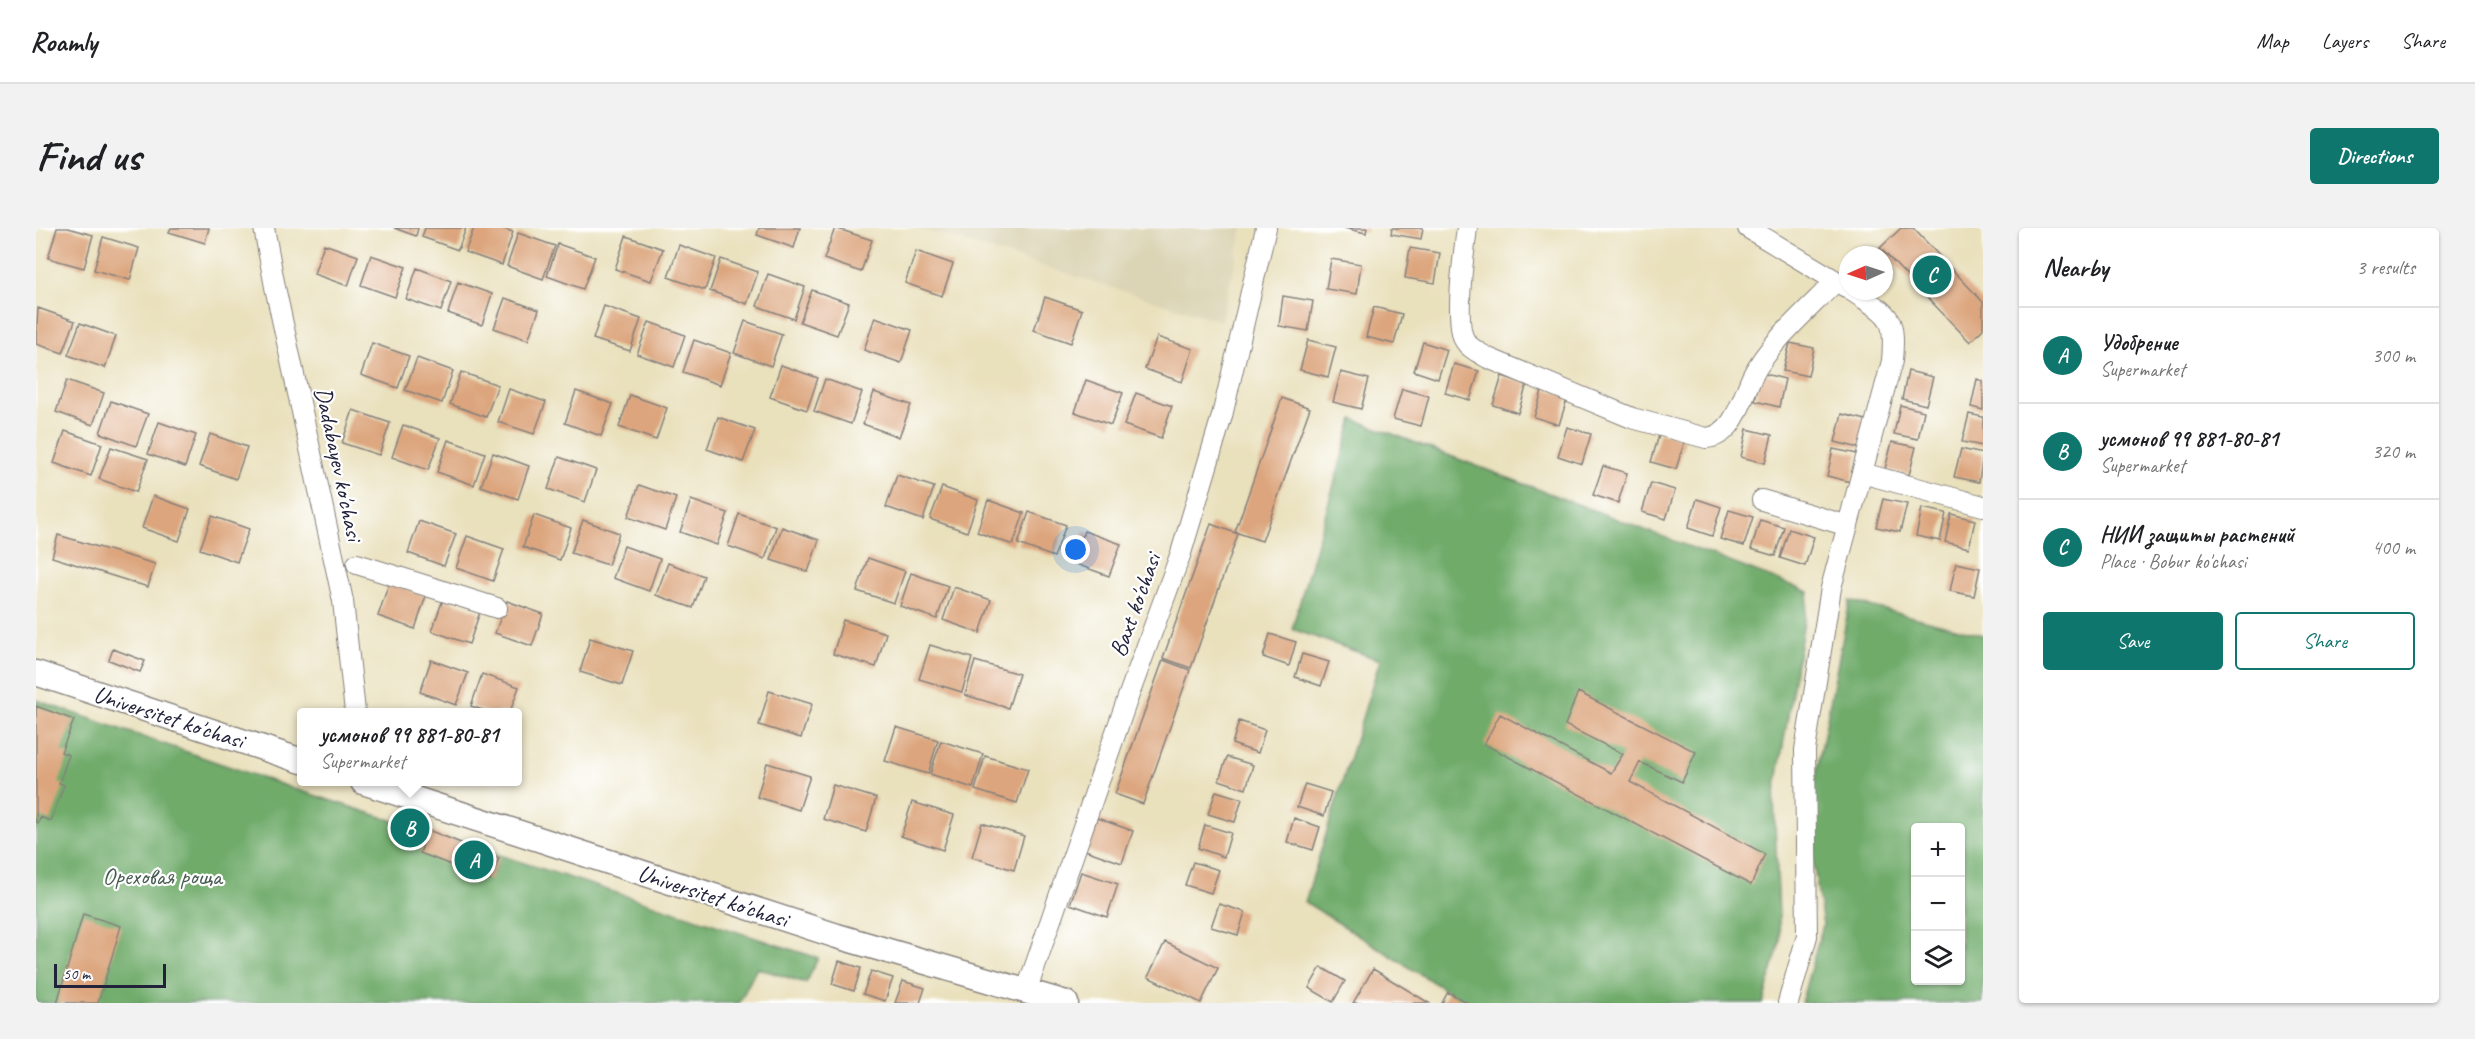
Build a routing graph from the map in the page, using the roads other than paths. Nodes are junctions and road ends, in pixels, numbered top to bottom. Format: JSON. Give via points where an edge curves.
{"nodes":[{"id":1,"x":264,"y":228,"type":"edge"},
{"id":2,"x":1266,"y":228,"type":"edge"},
{"id":3,"x":1467,"y":228,"type":"edge"},
{"id":4,"x":1748,"y":228,"type":"edge"},
{"id":5,"x":1839,"y":283,"type":"edge"},
{"id":6,"x":1839,"y":292,"type":"edge"},
{"id":7,"x":1865,"y":300,"type":"edge"},
{"id":8,"x":1862,"y":473,"type":"junction"},
{"id":9,"x":1762,"y":500,"type":"dead end"},
{"id":10,"x":1983,"y":506,"type":"edge"},
{"id":11,"x":1848,"y":526,"type":"junction"},
{"id":12,"x":357,"y":564,"type":"dead end"},
{"id":13,"x":497,"y":608,"type":"dead end"},
{"id":14,"x":36,"y":673,"type":"edge"},
{"id":15,"x":355,"y":708,"type":"edge"},
{"id":16,"x":297,"y":759,"type":"edge"},
{"id":17,"x":375,"y":786,"type":"edge"},
{"id":18,"x":1026,"y":992,"type":"junction"},
{"id":19,"x":1066,"y":1003,"type":"edge"},
{"id":20,"x":1788,"y":1003,"type":"edge"}],
"edges":[{"from":1,"to":15,"type":"street","name":"Dadabayev ko'chasi","via":[[343,601]]},
{"from":2,"to":18,"type":"street","name":"Baxt ko'chasi","via":[[1222,416],[1181,553]]},
{"from":3,"to":6,"type":"street","via":[[1461,276],[1461,330],[1470,348],[1632,418],[1706,438],[1725,431],[1767,353]]},
{"from":4,"to":5,"type":"street"},
{"from":7,"to":8,"type":"street","via":[[1889,316],[1894,335],[1892,361]]},
{"from":8,"to":10,"type":"street"},
{"from":8,"to":11,"type":"street"},
{"from":9,"to":11,"type":"street"},
{"from":11,"to":20,"type":"street","via":[[1831,588],[1805,750],[1807,936]]},
{"from":12,"to":13,"type":"street"},
{"from":14,"to":16,"type":"main road","name":"Universitet ko'chasi"},
{"from":17,"to":18,"type":"main road","name":"Universitet ko'chasi","via":[[837,936]]},
{"from":18,"to":19,"type":"main road","name":"Universitet ko'chasi"}]}
